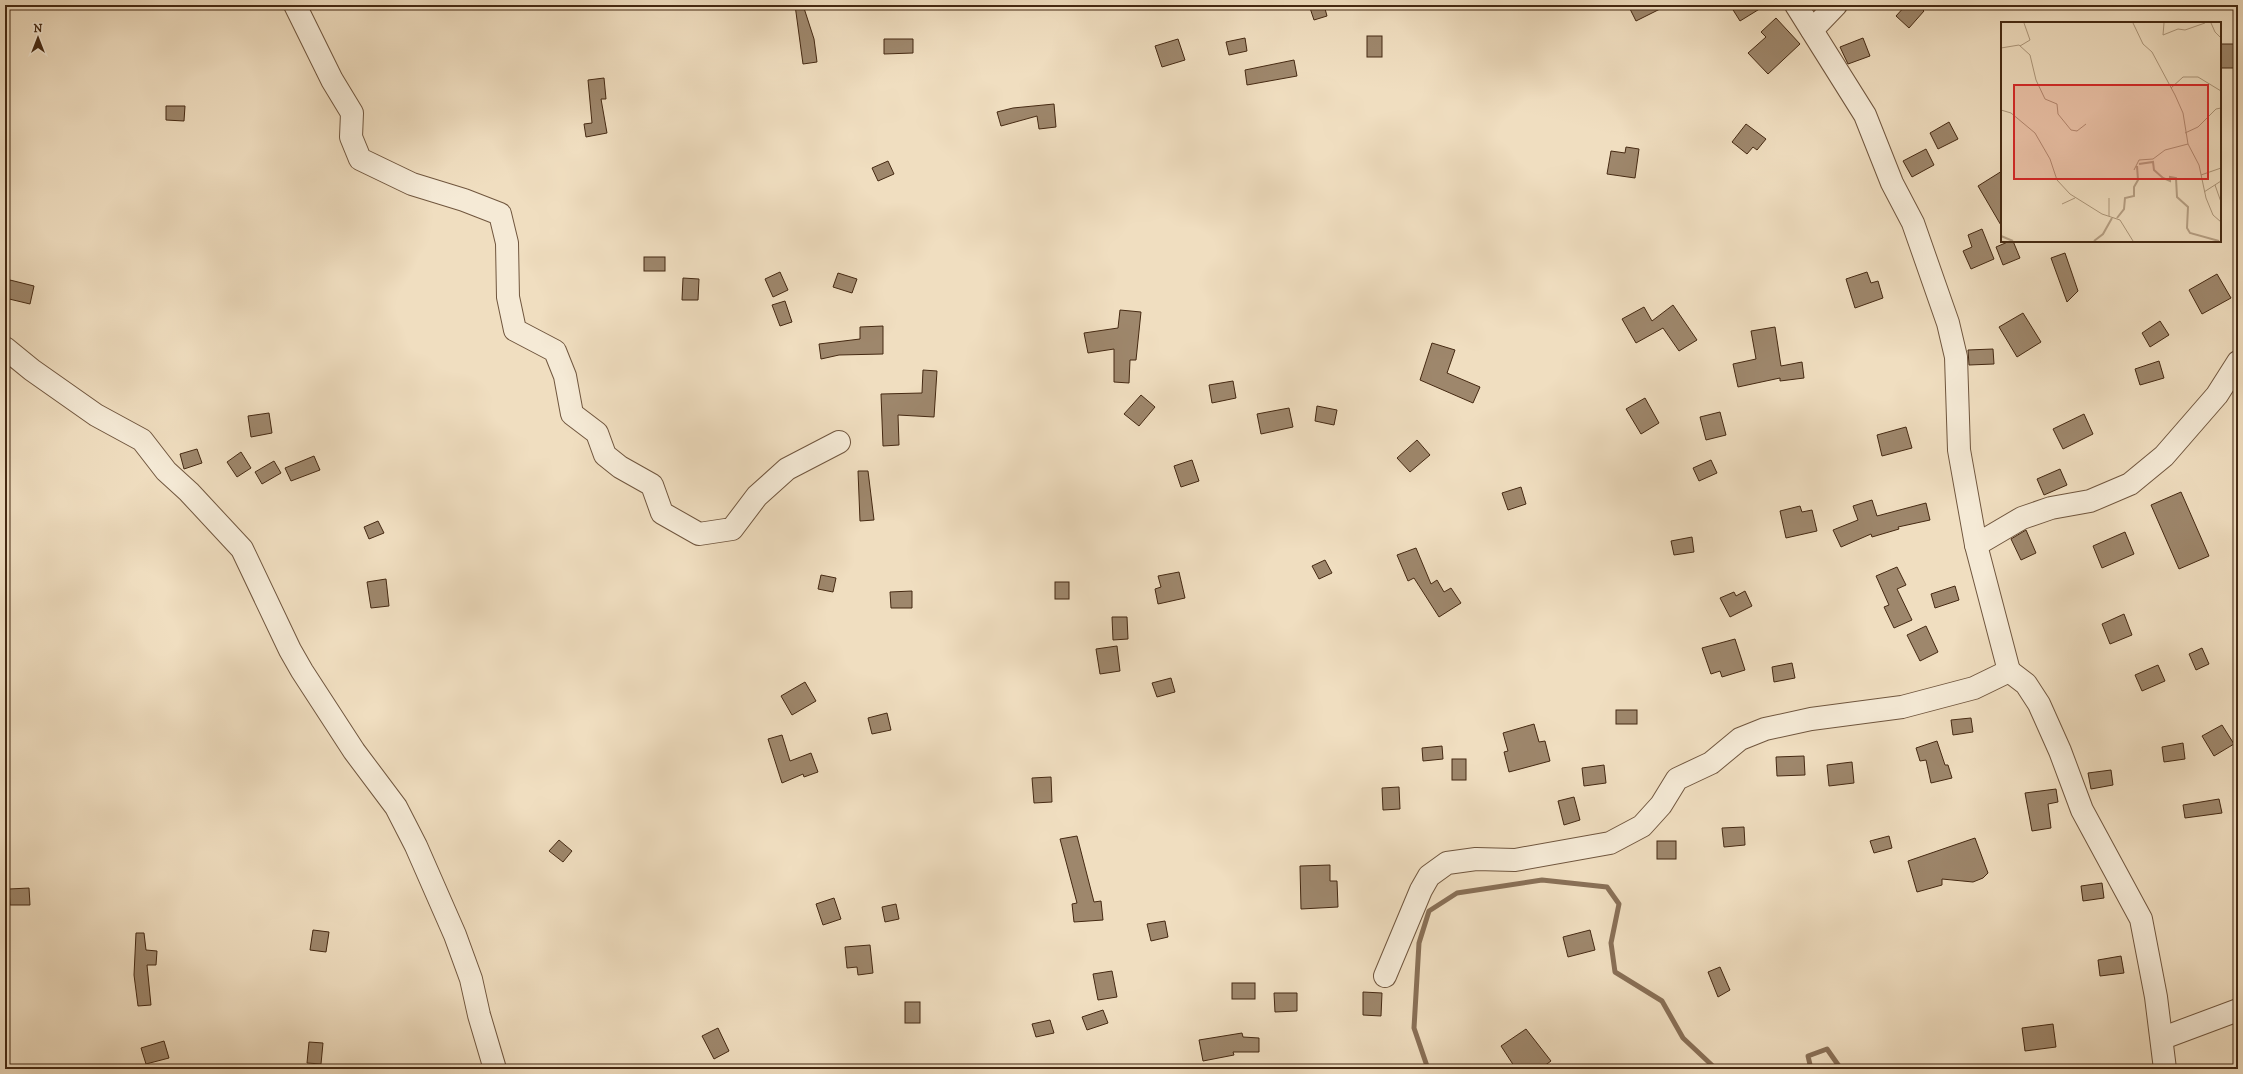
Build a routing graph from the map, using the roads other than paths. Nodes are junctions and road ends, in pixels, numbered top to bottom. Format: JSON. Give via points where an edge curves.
{"nodes":[{"id":1,"x":295,"y":5,"type":"edge"},
{"id":2,"x":1796,"y":5,"type":"edge"},
{"id":3,"x":1836,"y":5,"type":"edge"},
{"id":4,"x":1812,"y":30,"type":"junction"},
{"id":5,"x":5,"y":348,"type":"edge"},
{"id":6,"x":2238,"y":362,"type":"edge"},
{"id":7,"x":839,"y":442,"type":"dead end"},
{"id":8,"x":1976,"y":544,"type":"junction"},
{"id":9,"x":2009,"y":671,"type":"junction"},
{"id":10,"x":1385,"y":976,"type":"dead end"},
{"id":11,"x":2238,"y":1010,"type":"edge"},
{"id":12,"x":2163,"y":1038,"type":"junction"},
{"id":13,"x":495,"y":1069,"type":"edge"},
{"id":14,"x":2165,"y":1069,"type":"edge"}],
"edges":[{"from":1,"to":7,"type":"street","via":[[332,80],[352,113],[351,137],[360,159],[412,184],[500,214],[507,243],[508,297],[515,330],[555,351],[565,376],[572,414],[597,432],[605,455],[620,467],[652,485],[662,513],[699,534],[732,529],[757,496],[787,469]]},
{"from":2,"to":4,"type":"street"},
{"from":3,"to":4,"type":"street"},
{"from":4,"to":8,"type":"street","via":[[1865,115],[1892,183],[1913,224],[1948,323],[1956,357],[1959,450]]},
{"from":5,"to":13,"type":"street","via":[[96,415],[142,440],[166,471],[190,492],[242,549],[302,671],[354,751],[396,807],[416,846],[455,935],[471,979]]},
{"from":6,"to":8,"type":"street","via":[[2217,395],[2164,456],[2130,484],[2090,501],[2051,508],[2022,518]]},
{"from":8,"to":9,"type":"street"},
{"from":9,"to":10,"type":"street","via":[[1974,688],[1902,707],[1811,719],[1765,729],[1740,739],[1711,763],[1677,778],[1661,806],[1642,826],[1610,843],[1515,860],[1476,859],[1447,863],[1429,876],[1421,890]]},
{"from":9,"to":12,"type":"street","via":[[2026,684],[2039,704],[2082,810],[2141,919]]},
{"from":11,"to":12,"type":"street"},
{"from":12,"to":14,"type":"street"}]}
